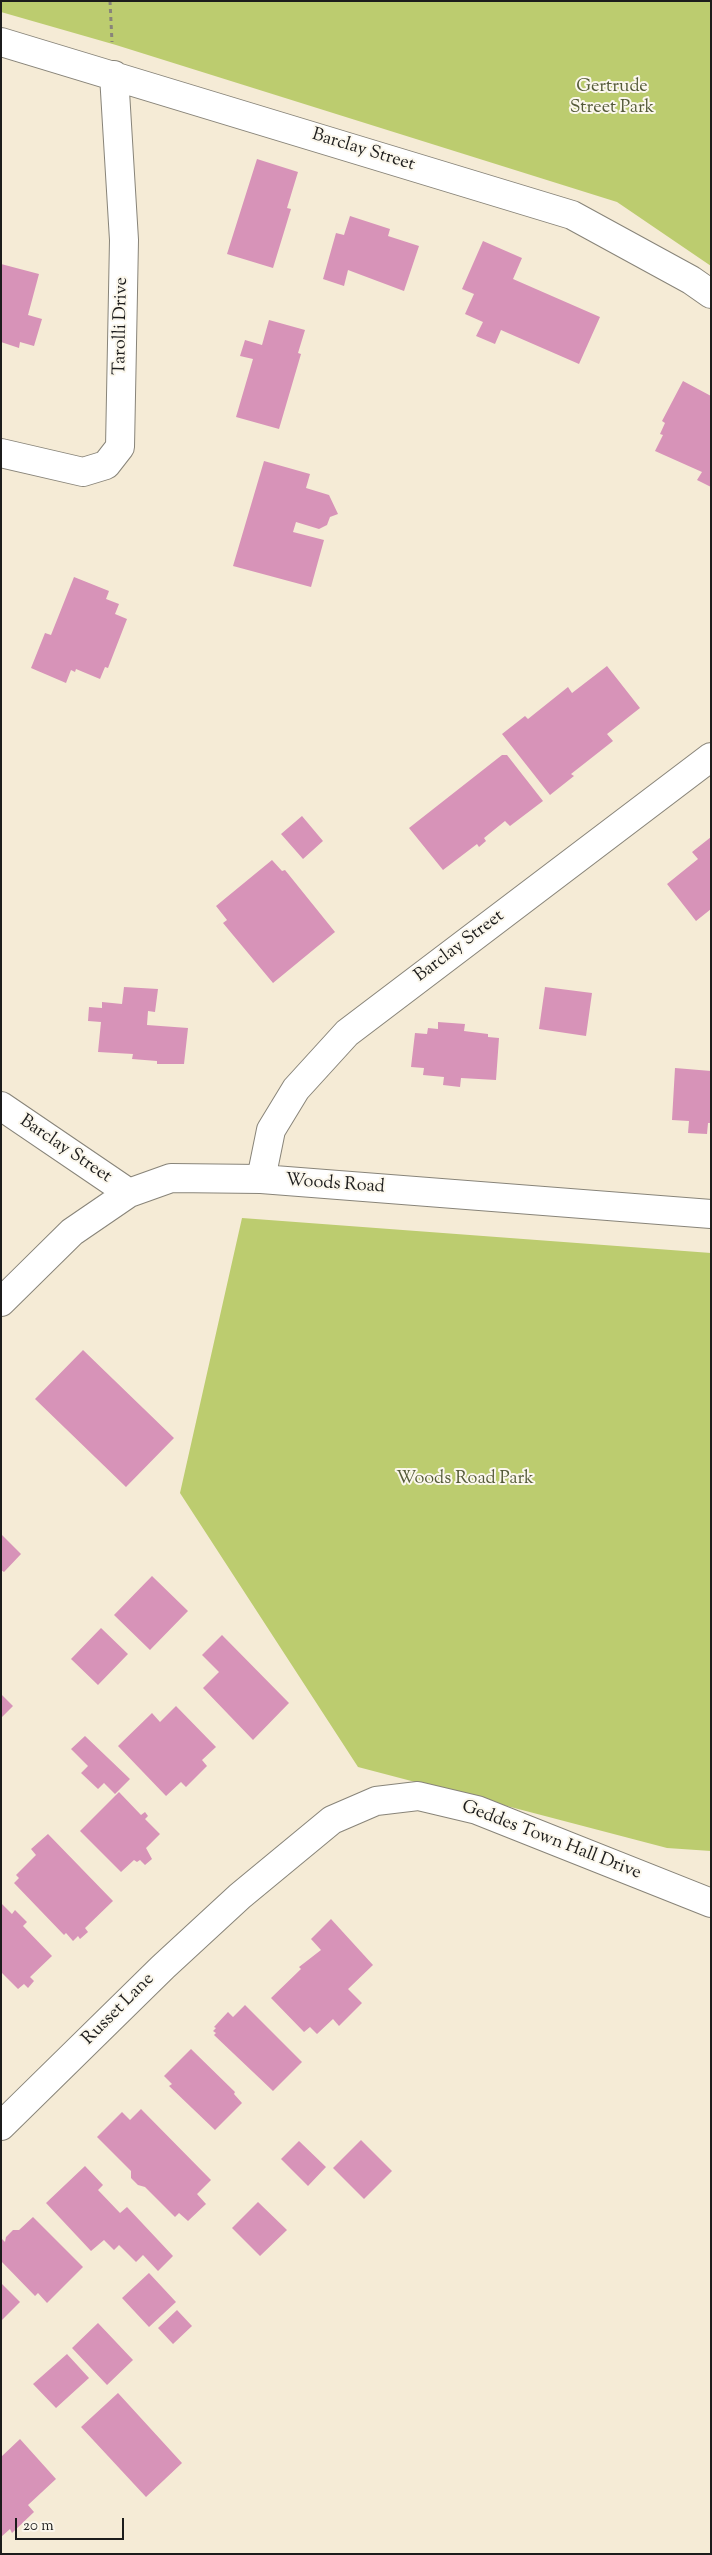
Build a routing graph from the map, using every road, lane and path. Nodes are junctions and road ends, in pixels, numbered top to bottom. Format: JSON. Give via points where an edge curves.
{"nodes":[{"id":1,"x":110,"y":1,"type":"edge"},
{"id":2,"x":1,"y":42,"type":"edge"},
{"id":3,"x":114,"y":75,"type":"junction"},
{"id":4,"x":711,"y":294,"type":"edge"},
{"id":5,"x":1,"y":453,"type":"edge"},
{"id":6,"x":711,"y":757,"type":"edge"},
{"id":7,"x":1,"y":1106,"type":"edge"},
{"id":8,"x":261,"y":1179,"type":"junction"},
{"id":9,"x":129,"y":1193,"type":"junction"},
{"id":10,"x":711,"y":1214,"type":"edge"},
{"id":11,"x":1,"y":1302,"type":"edge"},
{"id":12,"x":240,"y":1896,"type":"joint"},
{"id":13,"x":711,"y":1903,"type":"edge"},
{"id":14,"x":1,"y":2126,"type":"edge"}],
"edges":[{"from":1,"to":3,"type":"path"},
{"from":2,"to":3,"type":"street","name":"Barclay Street"},
{"from":3,"to":4,"type":"street","name":"Barclay Street","via":[[572,215]]},
{"from":3,"to":5,"type":"street","name":"Tarolli Drive","via":[[124,240],[120,446],[106,465],[83,472]]},
{"from":6,"to":8,"type":"street","name":"Barclay Street","via":[[347,1033],[296,1089],[271,1130]]},
{"from":7,"to":9,"type":"street","name":"Barclay Street"},
{"from":8,"to":9,"type":"street","name":"Woods Road","via":[[171,1178]]},
{"from":8,"to":10,"type":"street","name":"Woods Road"},
{"from":9,"to":11,"type":"street","name":"Woods Road","via":[[72,1232]]},
{"from":12,"to":13,"type":"street","name":"Geddes Town Hall Drive","via":[[332,1820],[376,1801],[418,1796],[477,1810]]},
{"from":12,"to":14,"type":"street","name":"Russet Lane"}]}
